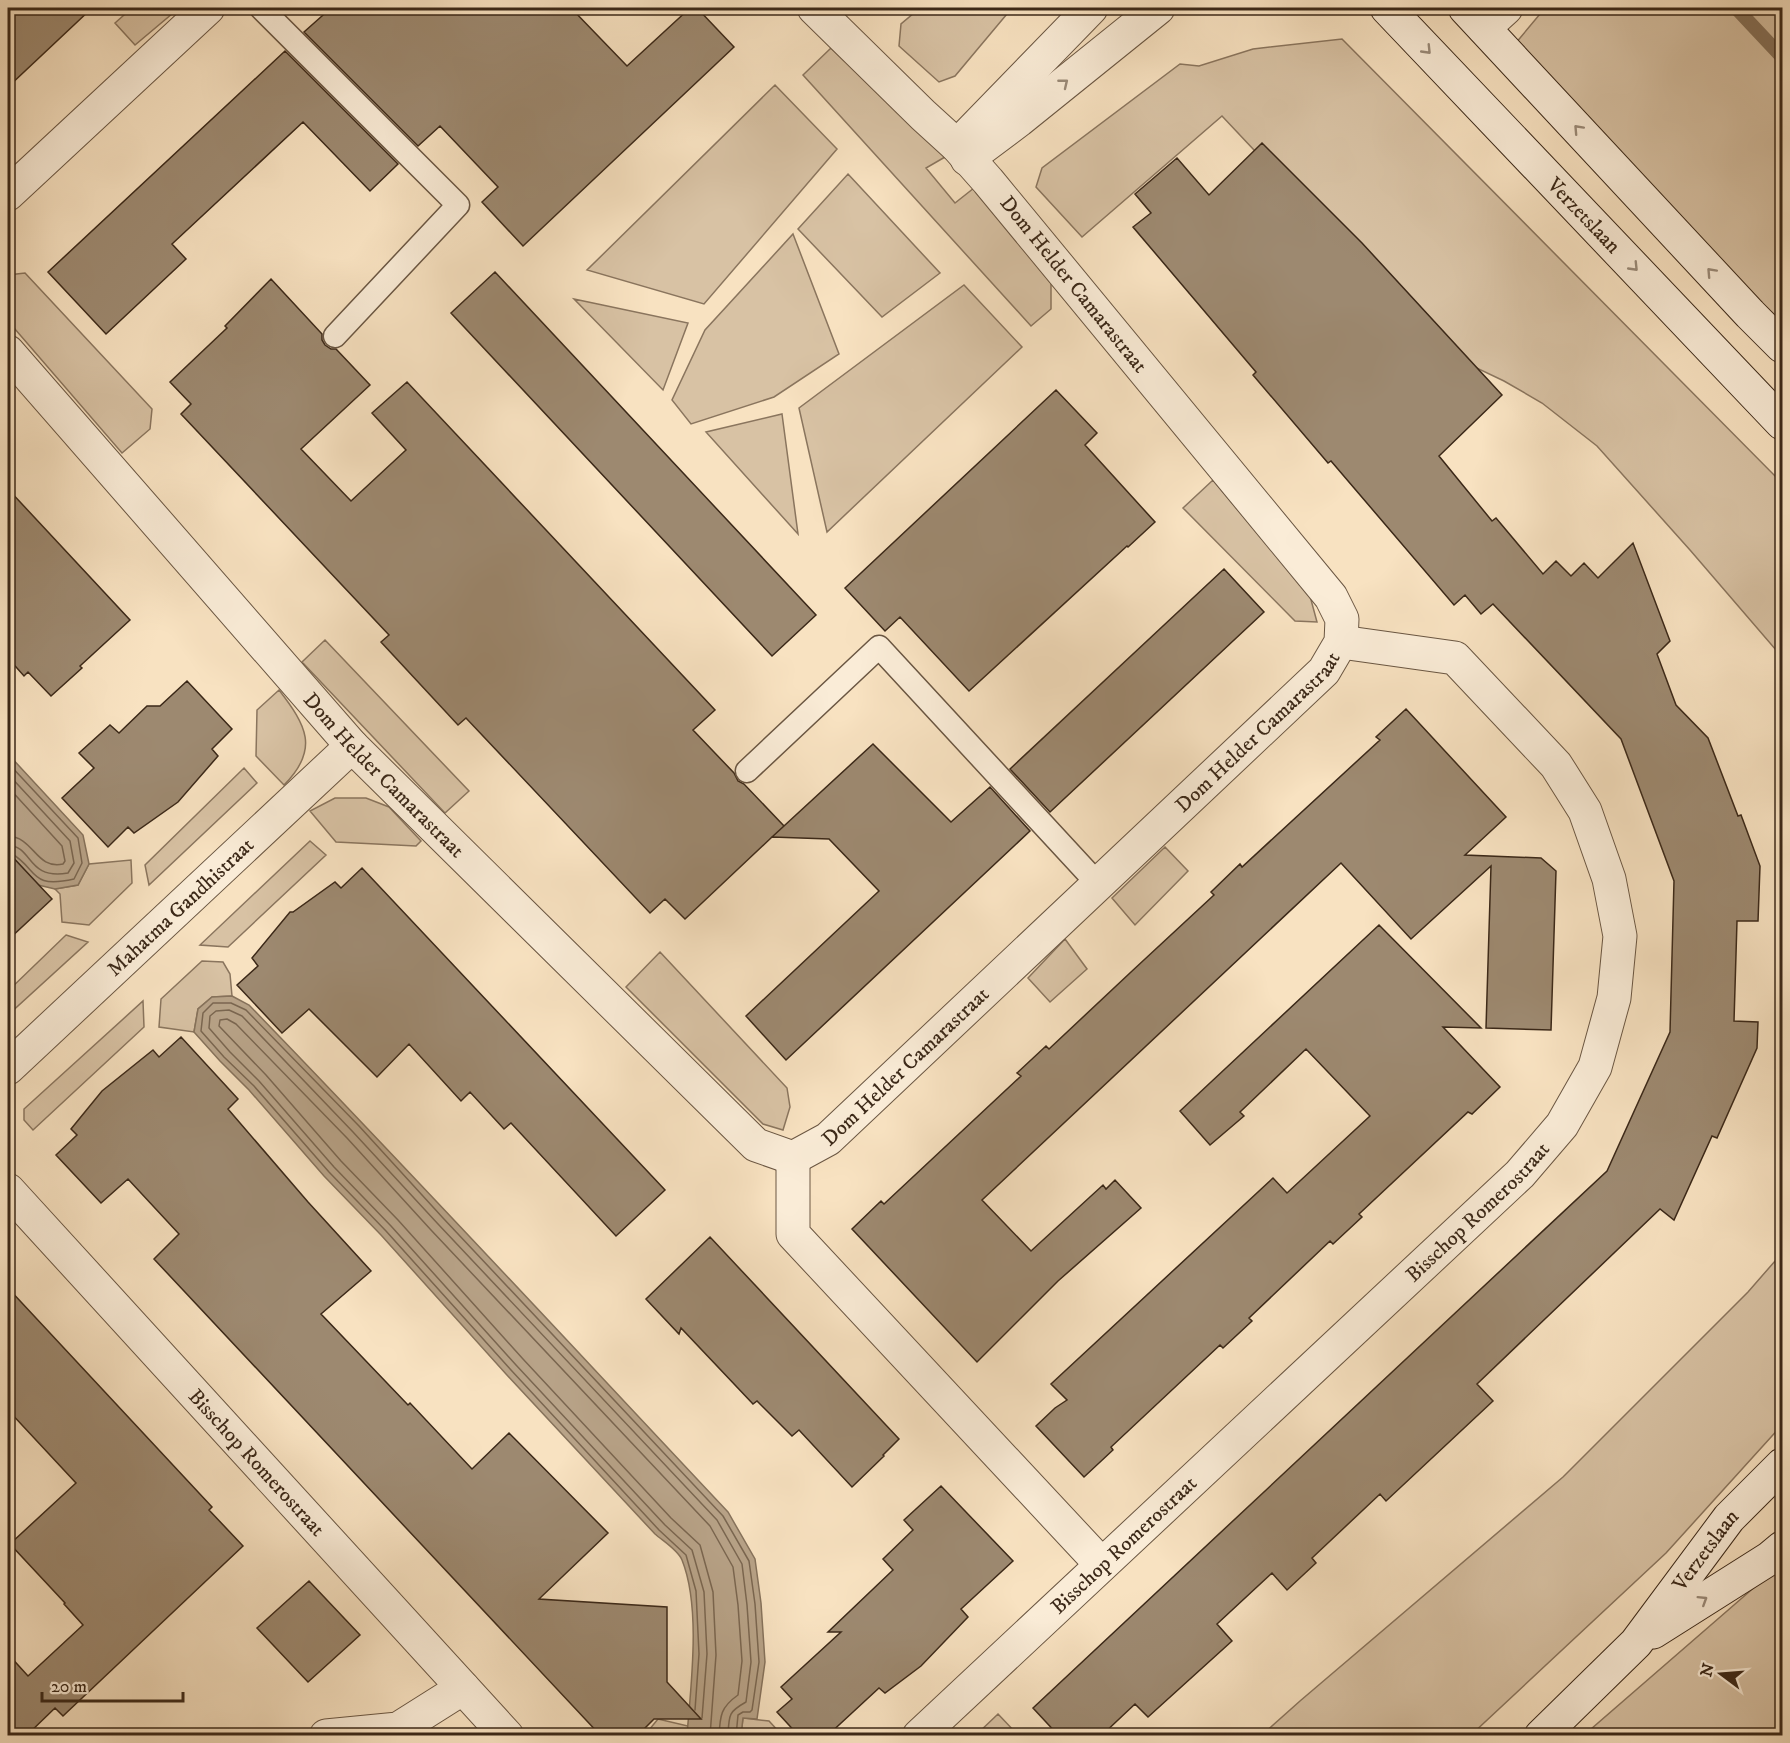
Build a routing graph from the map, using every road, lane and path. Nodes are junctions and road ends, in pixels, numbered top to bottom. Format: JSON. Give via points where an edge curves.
{"nodes":[{"id":1,"x":208,"y":8,"type":"edge"},
{"id":2,"x":261,"y":8,"type":"edge"},
{"id":3,"x":813,"y":8,"type":"edge"},
{"id":4,"x":1091,"y":8,"type":"edge"},
{"id":5,"x":1158,"y":8,"type":"edge"},
{"id":6,"x":1387,"y":8,"type":"edge"},
{"id":7,"x":1485,"y":14,"type":"edge"},
{"id":8,"x":962,"y":152,"type":"junction"},
{"id":9,"x":8,"y":194,"type":"edge"},
{"id":10,"x":335,"y":336,"type":"dead end"},
{"id":11,"x":1782,"y":346,"type":"edge"},
{"id":12,"x":8,"y":352,"type":"edge"},
{"id":13,"x":1782,"y":423,"type":"edge"},
{"id":14,"x":1341,"y":642,"type":"junction"},
{"id":15,"x":352,"y":746,"type":"junction"},
{"id":16,"x":747,"y":771,"type":"dead end"},
{"id":17,"x":1098,"y":884,"type":"junction"},
{"id":18,"x":8,"y":1068,"type":"edge"},
{"id":19,"x":793,"y":1158,"type":"junction"},
{"id":20,"x":8,"y":1190,"type":"edge"},
{"id":21,"x":1782,"y":1465,"type":"edge"},
{"id":22,"x":1782,"y":1548,"type":"edge"},
{"id":23,"x":1101,"y":1564,"type":"junction"},
{"id":24,"x":1636,"y":1643,"type":"junction"},
{"id":25,"x":463,"y":1688,"type":"junction"},
{"id":26,"x":326,"y":1736,"type":"edge"},
{"id":27,"x":507,"y":1736,"type":"edge"},
{"id":28,"x":919,"y":1736,"type":"edge"},
{"id":29,"x":1541,"y":1736,"type":"edge"}],
"edges":[{"from":1,"to":9,"type":"street"},
{"from":2,"to":10,"type":"lane","via":[[458,205]]},
{"from":3,"to":8,"type":"street","name":"Dom Helder Camarastraat"},
{"from":4,"to":8,"type":"street"},
{"from":8,"to":5,"type":"street","one_way":true,"via":[[1028,113]]},
{"from":6,"to":13,"type":"street","name":"Verzetslaan","one_way":true},
{"from":11,"to":7,"type":"street","one_way":true},
{"from":8,"to":14,"type":"street","name":"Dom Helder Camarastraat","via":[[1331,597],[1342,619]]},
{"from":12,"to":15,"type":"street","name":"Dom Helder Camarastraat"},
{"from":14,"to":17,"type":"street","name":"Dom Helder Camarastraat","via":[[1324,671]]},
{"from":14,"to":23,"type":"street","name":"Bisschop Romerostraat","via":[[1455,658],[1556,765],[1585,811],[1609,879],[1620,936],[1614,999],[1595,1067],[1562,1125],[1520,1174]]},
{"from":15,"to":18,"type":"street","name":"Mahatma Gandhistraat"},
{"from":15,"to":19,"type":"street","name":"Dom Helder Camarastraat","via":[[756,1145]]},
{"from":16,"to":17,"type":"lane","via":[[879,646]]},
{"from":17,"to":19,"type":"street","name":"Dom Helder Camarastraat","via":[[828,1140]]},
{"from":19,"to":23,"type":"street","via":[[793,1234]]},
{"from":20,"to":25,"type":"street","name":"Bisschop Romerostraat"},
{"from":21,"to":24,"type":"street","name":"Verzetslaan","via":[[1729,1518]]},
{"from":24,"to":22,"type":"street","name":"Verzetslaan","one_way":true},
{"from":23,"to":28,"type":"street","name":"Bisschop Romerostraat"},
{"from":24,"to":29,"type":"street","name":"Verzetslaan"},
{"from":25,"to":26,"type":"street","via":[[398,1729]]},
{"from":25,"to":27,"type":"street","name":"Bisschop Romerostraat"}]}
